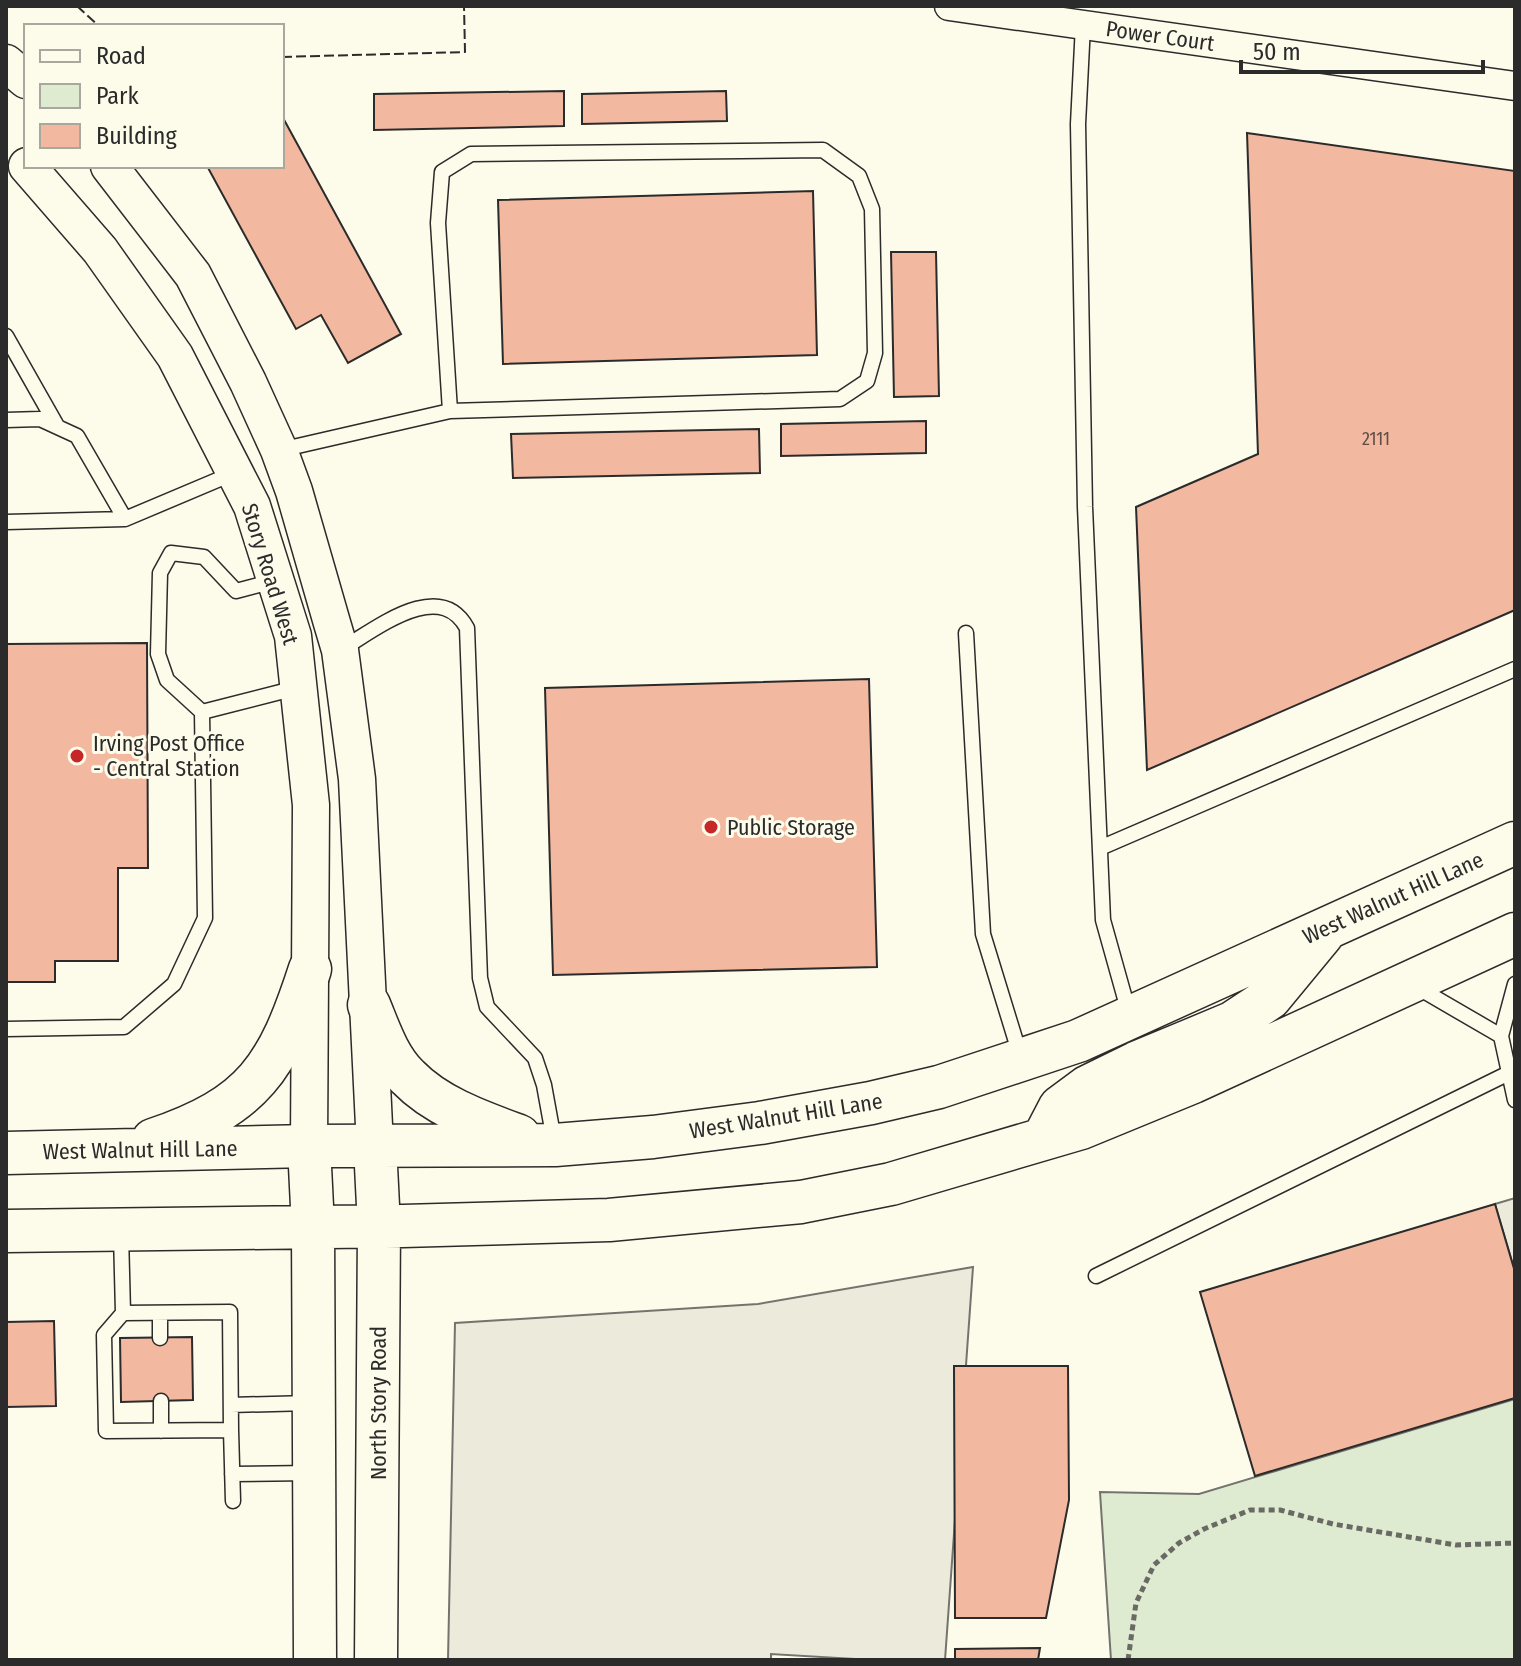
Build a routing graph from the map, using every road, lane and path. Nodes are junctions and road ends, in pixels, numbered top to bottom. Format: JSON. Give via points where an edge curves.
{"nodes":[{"id":1,"x":949,"y":6,"type":"edge"},
{"id":2,"x":1083,"y":25,"type":"junction"},
{"id":3,"x":6,"y":63,"type":"edge"},
{"id":4,"x":24,"y":78,"type":"edge"},
{"id":5,"x":1515,"y":86,"type":"edge"},
{"id":6,"x":6,"y":142,"type":"edge"},
{"id":7,"x":24,"y":164,"type":"edge"},
{"id":8,"x":28,"y":168,"type":"edge"},
{"id":9,"x":111,"y":168,"type":"edge"},
{"id":10,"x":6,"y":336,"type":"edge"},
{"id":11,"x":450,"y":411,"type":"junction"},
{"id":12,"x":6,"y":420,"type":"edge"},
{"id":13,"x":57,"y":426,"type":"junction"},
{"id":14,"x":279,"y":450,"type":"junction"},
{"id":15,"x":235,"y":473,"type":"junction"},
{"id":16,"x":125,"y":519,"type":"junction"},
{"id":17,"x":6,"y":522,"type":"edge"},
{"id":18,"x":275,"y":581,"type":"junction"},
{"id":19,"x":966,"y":633,"type":"dead end"},
{"id":20,"x":340,"y":650,"type":"junction"},
{"id":21,"x":1515,"y":669,"type":"edge"},
{"id":22,"x":298,"y":687,"type":"junction"},
{"id":23,"x":202,"y":712,"type":"junction"},
{"id":24,"x":1515,"y":843,"type":"edge"},
{"id":25,"x":1100,"y":848,"type":"junction"},
{"id":26,"x":1328,"y":928,"type":"junction"},
{"id":27,"x":1515,"y":934,"type":"edge"},
{"id":28,"x":310,"y":969,"type":"junction"},
{"id":29,"x":1410,"y":983,"type":"junction"},
{"id":30,"x":1515,"y":984,"type":"edge"},
{"id":31,"x":369,"y":1005,"type":"junction"},
{"id":32,"x":1131,"y":1017,"type":"junction"},
{"id":33,"x":6,"y":1029,"type":"edge"},
{"id":34,"x":1501,"y":1036,"type":"junction"},
{"id":35,"x":1022,"y":1061,"type":"junction"},
{"id":36,"x":1512,"y":1071,"type":"edge"},
{"id":37,"x":1515,"y":1100,"type":"edge"},
{"id":38,"x":1049,"y":1137,"type":"junction"},
{"id":39,"x":555,"y":1145,"type":"junction"},
{"id":40,"x":309,"y":1146,"type":"junction"},
{"id":41,"x":375,"y":1146,"type":"junction"},
{"id":42,"x":122,"y":1151,"type":"junction"},
{"id":43,"x":6,"y":1153,"type":"edge"},
{"id":44,"x":379,"y":1226,"type":"junction"},
{"id":45,"x":313,"y":1227,"type":"junction"},
{"id":46,"x":121,"y":1230,"type":"junction"},
{"id":47,"x":6,"y":1231,"type":"edge"},
{"id":48,"x":1096,"y":1276,"type":"dead end"},
{"id":49,"x":123,"y":1313,"type":"junction"},
{"id":50,"x":160,"y":1313,"type":"junction"},
{"id":51,"x":160,"y":1338,"type":"dead end"},
{"id":52,"x":161,"y":1401,"type":"dead end"},
{"id":53,"x":314,"y":1403,"type":"junction"},
{"id":54,"x":231,"y":1405,"type":"junction"},
{"id":55,"x":231,"y":1430,"type":"junction"},
{"id":56,"x":161,"y":1431,"type":"junction"},
{"id":57,"x":315,"y":1473,"type":"junction"},
{"id":58,"x":232,"y":1474,"type":"junction"},
{"id":59,"x":233,"y":1501,"type":"dead end"},
{"id":60,"x":1515,"y":1543,"type":"edge"},
{"id":61,"x":316,"y":1597,"type":"junction"},
{"id":62,"x":376,"y":1598,"type":"junction"},
{"id":63,"x":315,"y":1660,"type":"edge"},
{"id":64,"x":376,"y":1660,"type":"edge"},
{"id":65,"x":1128,"y":1660,"type":"edge"}],
"edges":[{"from":1,"to":2,"type":"street","name":"Power Court"},
{"from":2,"to":5,"type":"street","name":"Power Court"},
{"from":2,"to":25,"type":"lane","via":[[1078,124],[1085,507]]},
{"from":3,"to":4,"type":"street"},
{"from":6,"to":7,"type":"street","name":"Story Road West"},
{"from":8,"to":15,"type":"street","name":"Story Road West","via":[[100,250],[175,356]]},
{"from":9,"to":14,"type":"street","name":"Story Road West","via":[[193,275]]},
{"from":10,"to":13,"type":"lane"},
{"from":11,"to":11,"type":"lane","via":[[840,399],[867,381],[875,353],[872,209],[859,176],[823,150],[471,154],[442,172],[438,223]]},
{"from":11,"to":14,"type":"lane"},
{"from":12,"to":13,"type":"lane","via":[[40,419]]},
{"from":13,"to":16,"type":"lane","via":[[77,436]]},
{"from":14,"to":15,"type":"street"},
{"from":14,"to":20,"type":"street","name":"Story Road West"},
{"from":15,"to":16,"type":"lane"},
{"from":15,"to":18,"type":"street","name":"Story Road West","via":[[252,506]]},
{"from":16,"to":17,"type":"lane"},
{"from":18,"to":22,"type":"street","name":"Story Road West","via":[[293,636]]},
{"from":18,"to":23,"type":"lane","via":[[236,591],[204,557],[171,553],[165,563],[160,573],[158,654],[167,680]]},
{"from":19,"to":35,"type":"lane","via":[[983,934]]},
{"from":20,"to":31,"type":"street","name":"Story Road West","via":[[357,779]]},
{"from":20,"to":39,"type":"lane","via":[[423,606],[443,605],[460,614],[467,628],[480,978],[487,1007],[535,1058]]},
{"from":21,"to":25,"type":"lane"},
{"from":22,"to":23,"type":"lane"},
{"from":22,"to":28,"type":"street","name":"Story Road West","via":[[311,805]]},
{"from":23,"to":33,"type":"lane","via":[[205,918],[174,984],[124,1027]]},
{"from":24,"to":26,"type":"main road","name":"West Walnut Hill Lane"},
{"from":25,"to":32,"type":"lane","via":[[1103,920]]},
{"from":26,"to":32,"type":"main road","name":"West Walnut Hill Lane"},
{"from":26,"to":38,"type":"main road","via":[[1270,998],[1232,1023],[1087,1087],[1060,1107]]},
{"from":27,"to":29,"type":"main road"},
{"from":28,"to":40,"type":"street","name":"Story Road West"},
{"from":28,"to":42,"type":"main road","via":[[293,1022],[255,1084],[226,1108],[187,1129]]},
{"from":29,"to":34,"type":"lane"},
{"from":29,"to":38,"type":"main road","via":[[1193,1082]]},
{"from":30,"to":34,"type":"lane"},
{"from":31,"to":39,"type":"main road","via":[[389,1052],[408,1077],[457,1111]]},
{"from":31,"to":41,"type":"street","name":"Story Road West"},
{"from":32,"to":35,"type":"main road","name":"West Walnut Hill Lane"},
{"from":34,"to":36,"type":"lane"},
{"from":35,"to":39,"type":"main road","name":"West Walnut Hill Lane","via":[[857,1106],[714,1129]]},
{"from":36,"to":37,"type":"lane"},
{"from":36,"to":48,"type":"lane"},
{"from":38,"to":44,"type":"main road","via":[[891,1184],[801,1202],[609,1220]]},
{"from":39,"to":41,"type":"main road","name":"West Walnut Hill Lane"},
{"from":40,"to":41,"type":"main road","name":"West Walnut Hill Lane"},
{"from":40,"to":42,"type":"main road","name":"West Walnut Hill Lane"},
{"from":40,"to":45,"type":"main road"},
{"from":41,"to":44,"type":"main road","name":"North Story Road"},
{"from":42,"to":43,"type":"main road","name":"West Walnut Hill Lane"},
{"from":44,"to":45,"type":"main road"},
{"from":44,"to":62,"type":"main road","name":"North Story Road"},
{"from":45,"to":46,"type":"main road"},
{"from":45,"to":53,"type":"main road"},
{"from":46,"to":47,"type":"main road"},
{"from":46,"to":49,"type":"lane"},
{"from":49,"to":50,"type":"lane"},
{"from":49,"to":56,"type":"lane","via":[[104,1335],[106,1431]]},
{"from":50,"to":51,"type":"lane"},
{"from":50,"to":54,"type":"lane","via":[[230,1312]]},
{"from":52,"to":56,"type":"lane"},
{"from":53,"to":54,"type":"lane"},
{"from":53,"to":57,"type":"main road"},
{"from":54,"to":55,"type":"lane"},
{"from":55,"to":56,"type":"lane"},
{"from":55,"to":58,"type":"lane"},
{"from":57,"to":58,"type":"lane"},
{"from":57,"to":61,"type":"main road"},
{"from":58,"to":59,"type":"lane"},
{"from":60,"to":65,"type":"path","via":[[1456,1545],[1280,1510],[1250,1510],[1179,1543],[1154,1565],[1136,1603]]},
{"from":61,"to":62,"type":"main road"},
{"from":61,"to":63,"type":"main road"},
{"from":62,"to":64,"type":"main road","name":"North Story Road"}]}
